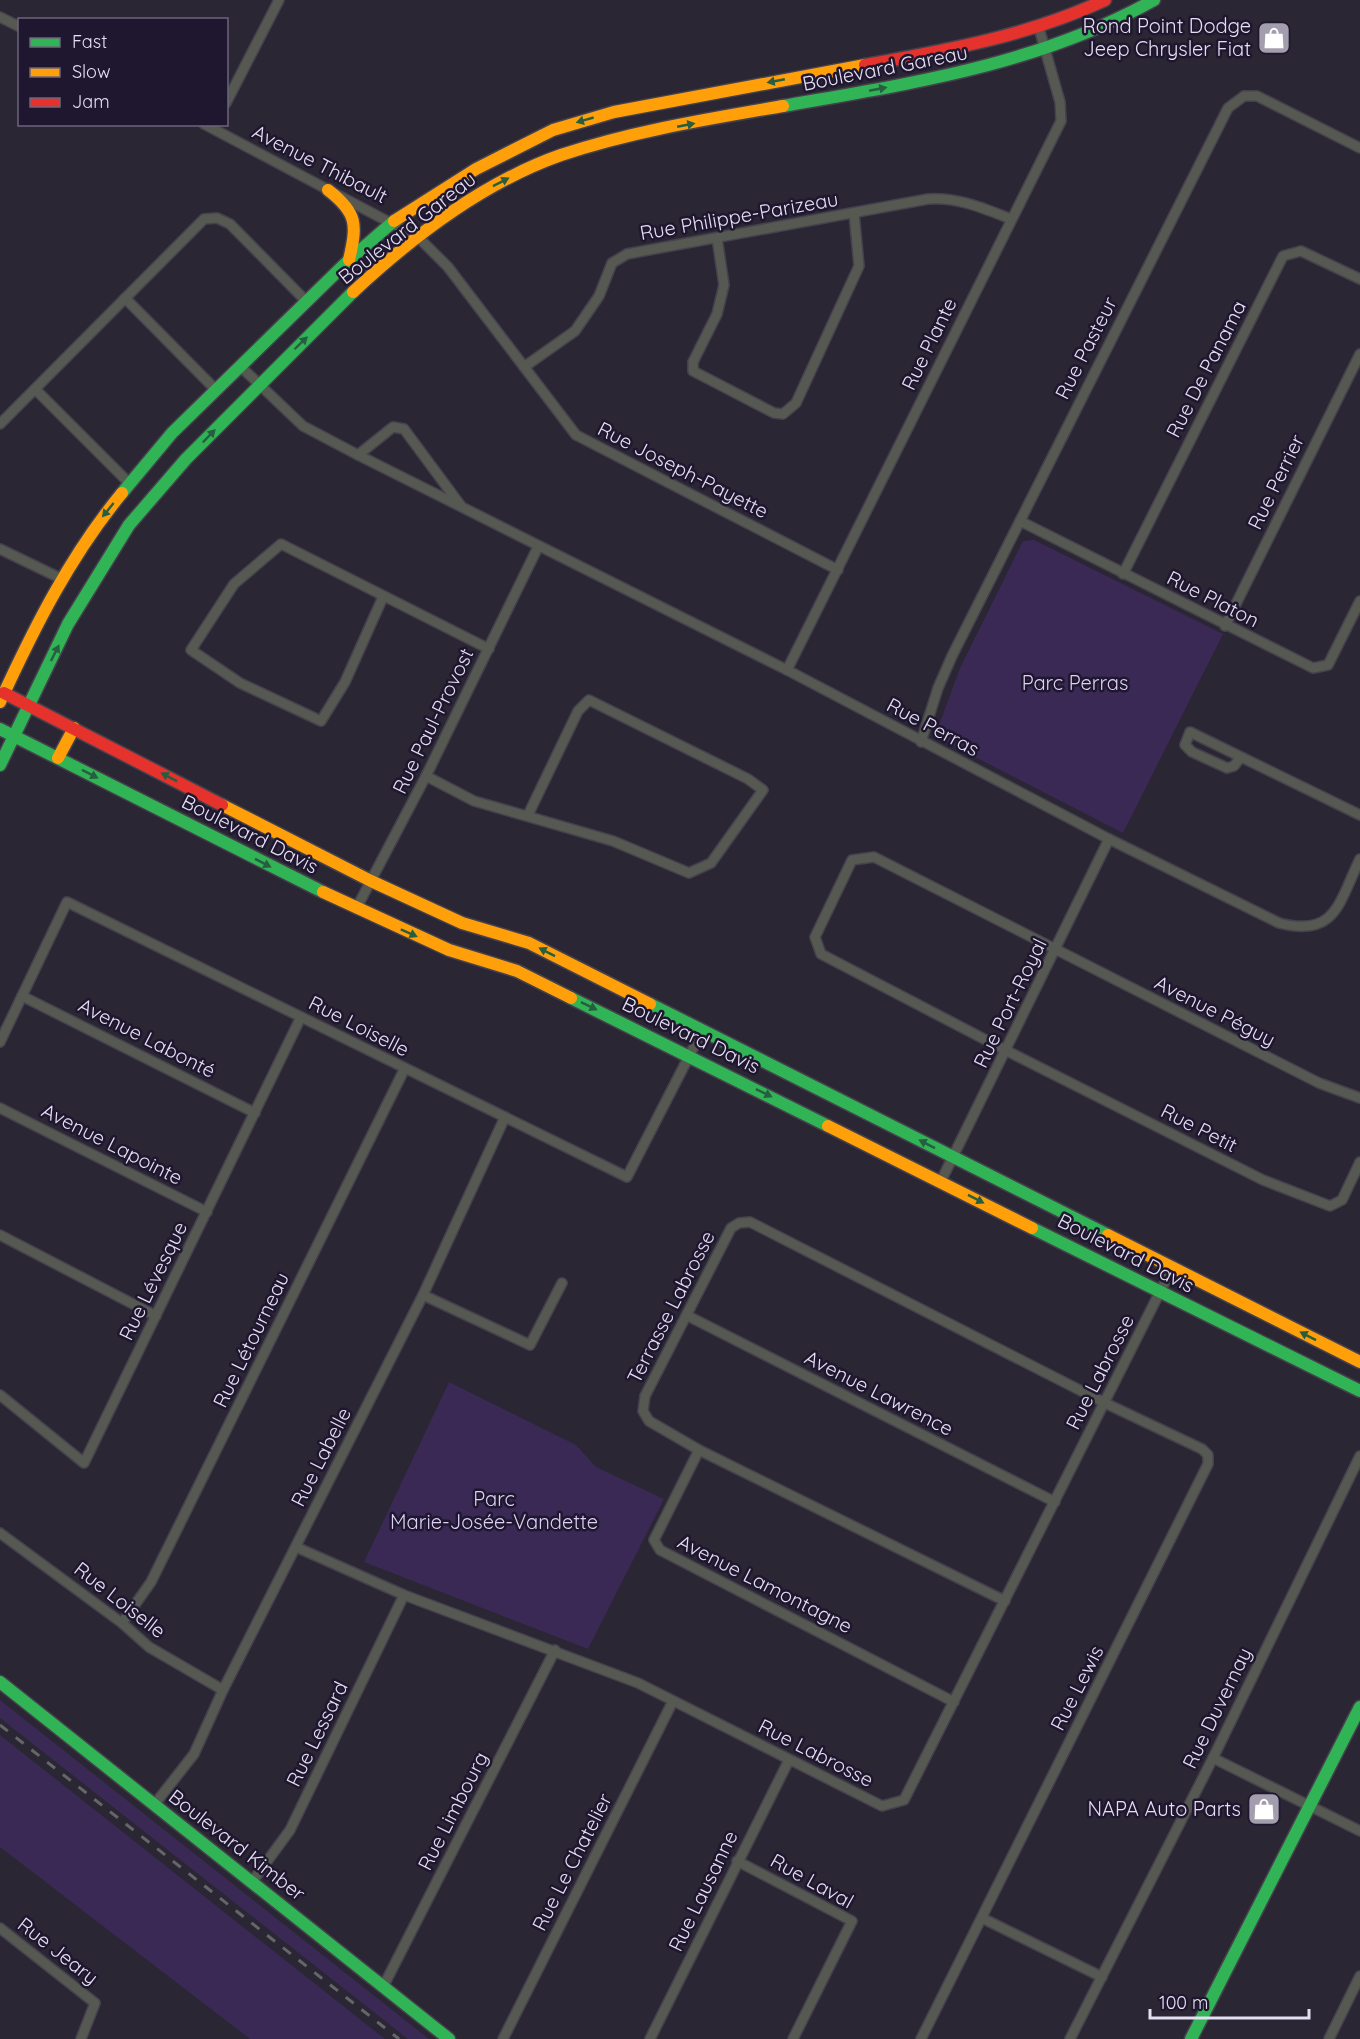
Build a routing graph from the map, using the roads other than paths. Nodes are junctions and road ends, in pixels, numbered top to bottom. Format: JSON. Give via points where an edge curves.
{"nodes":[{"id":1,"x":279,"y":0,"type":"edge"},
{"id":2,"x":1105,"y":0,"type":"edge"},
{"id":3,"x":1154,"y":0,"type":"edge"},
{"id":4,"x":0,"y":17,"type":"edge"},
{"id":5,"x":18,"y":26,"type":"edge"},
{"id":6,"x":1039,"y":28,"type":"junction"},
{"id":7,"x":1045,"y":52,"type":"junction"},
{"id":8,"x":228,"y":99,"type":"edge"},
{"id":9,"x":211,"y":126,"type":"edge"},
{"id":10,"x":1360,"y":148,"type":"edge"},
{"id":11,"x":328,"y":190,"type":"junction"},
{"id":12,"x":854,"y":213,"type":"junction"},
{"id":13,"x":1011,"y":219,"type":"junction"},
{"id":14,"x":392,"y":222,"type":"junction"},
{"id":15,"x":419,"y":238,"type":"junction"},
{"id":16,"x":717,"y":238,"type":"junction"},
{"id":17,"x":349,"y":260,"type":"junction"},
{"id":18,"x":1360,"y":279,"type":"edge"},
{"id":19,"x":125,"y":298,"type":"junction"},
{"id":20,"x":306,"y":302,"type":"junction"},
{"id":21,"x":1360,"y":354,"type":"edge"},
{"id":22,"x":240,"y":366,"type":"junction"},
{"id":23,"x":524,"y":367,"type":"junction"},
{"id":24,"x":259,"y":384,"type":"junction"},
{"id":25,"x":34,"y":389,"type":"junction"},
{"id":26,"x":216,"y":390,"type":"junction"},
{"id":27,"x":0,"y":424,"type":"edge"},
{"id":28,"x":358,"y":455,"type":"junction"},
{"id":29,"x":130,"y":484,"type":"junction"},
{"id":30,"x":463,"y":507,"type":"junction"},
{"id":31,"x":1020,"y":521,"type":"junction"},
{"id":32,"x":538,"y":547,"type":"junction"},
{"id":33,"x":0,"y":549,"type":"edge"},
{"id":34,"x":838,"y":570,"type":"junction"},
{"id":35,"x":1123,"y":574,"type":"junction"},
{"id":36,"x":62,"y":579,"type":"junction"},
{"id":37,"x":382,"y":597,"type":"junction"},
{"id":38,"x":1360,"y":600,"type":"edge"},
{"id":39,"x":1225,"y":626,"type":"junction"},
{"id":40,"x":489,"y":649,"type":"junction"},
{"id":41,"x":787,"y":670,"type":"junction"},
{"id":42,"x":2,"y":697,"type":"edge"},
{"id":43,"x":28,"y":705,"type":"junction"},
{"id":44,"x":74,"y":728,"type":"junction"},
{"id":45,"x":0,"y":729,"type":"edge"},
{"id":46,"x":14,"y":736,"type":"junction"},
{"id":47,"x":921,"y":742,"type":"junction"},
{"id":48,"x":58,"y":758,"type":"junction"},
{"id":49,"x":1240,"y":758,"type":"junction"},
{"id":50,"x":0,"y":765,"type":"edge"},
{"id":51,"x":426,"y":776,"type":"junction"},
{"id":52,"x":528,"y":814,"type":"junction"},
{"id":53,"x":1360,"y":815,"type":"edge"},
{"id":54,"x":1109,"y":839,"type":"junction"},
{"id":55,"x":1360,"y":859,"type":"edge"},
{"id":56,"x":371,"y":881,"type":"junction"},
{"id":57,"x":356,"y":909,"type":"junction"},
{"id":58,"x":1057,"y":949,"type":"junction"},
{"id":59,"x":22,"y":996,"type":"junction"},
{"id":60,"x":301,"y":1017,"type":"junction"},
{"id":61,"x":702,"y":1031,"type":"junction"},
{"id":62,"x":0,"y":1042,"type":"edge"},
{"id":63,"x":1006,"y":1052,"type":"junction"},
{"id":64,"x":690,"y":1056,"type":"junction"},
{"id":65,"x":404,"y":1070,"type":"junction"},
{"id":66,"x":1360,"y":1098,"type":"edge"},
{"id":67,"x":0,"y":1108,"type":"edge"},
{"id":68,"x":255,"y":1113,"type":"junction"},
{"id":69,"x":505,"y":1117,"type":"junction"},
{"id":70,"x":953,"y":1158,"type":"junction"},
{"id":71,"x":1360,"y":1162,"type":"edge"},
{"id":72,"x":941,"y":1181,"type":"junction"},
{"id":73,"x":207,"y":1212,"type":"junction"},
{"id":74,"x":0,"y":1235,"type":"edge"},
{"id":75,"x":1172,"y":1268,"type":"junction"},
{"id":76,"x":562,"y":1283,"type":"dead end"},
{"id":77,"x":1161,"y":1292,"type":"junction"},
{"id":78,"x":423,"y":1295,"type":"junction"},
{"id":79,"x":156,"y":1316,"type":"junction"},
{"id":80,"x":688,"y":1316,"type":"junction"},
{"id":81,"x":1360,"y":1362,"type":"edge"},
{"id":82,"x":1360,"y":1390,"type":"edge"},
{"id":83,"x":0,"y":1395,"type":"edge"},
{"id":84,"x":1105,"y":1403,"type":"junction"},
{"id":85,"x":699,"y":1450,"type":"junction"},
{"id":86,"x":1360,"y":1456,"type":"edge"},
{"id":87,"x":1055,"y":1502,"type":"junction"},
{"id":88,"x":0,"y":1533,"type":"edge"},
{"id":89,"x":296,"y":1547,"type":"junction"},
{"id":90,"x":404,"y":1595,"type":"junction"},
{"id":91,"x":1005,"y":1601,"type":"junction"},
{"id":92,"x":122,"y":1623,"type":"junction"},
{"id":93,"x":555,"y":1650,"type":"junction"},
{"id":94,"x":0,"y":1682,"type":"edge"},
{"id":95,"x":223,"y":1690,"type":"junction"},
{"id":96,"x":673,"y":1701,"type":"junction"},
{"id":97,"x":954,"y":1702,"type":"junction"},
{"id":98,"x":1360,"y":1707,"type":"edge"},
{"id":99,"x":1213,"y":1758,"type":"junction"},
{"id":100,"x":789,"y":1760,"type":"junction"},
{"id":101,"x":154,"y":1805,"type":"junction"},
{"id":102,"x":1311,"y":1807,"type":"junction"},
{"id":103,"x":1360,"y":1831,"type":"edge"},
{"id":104,"x":737,"y":1861,"type":"junction"},
{"id":105,"x":252,"y":1882,"type":"junction"},
{"id":106,"x":982,"y":1918,"type":"junction"},
{"id":107,"x":1,"y":1931,"type":"edge"},
{"id":108,"x":1360,"y":1976,"type":"edge"},
{"id":109,"x":1102,"y":1977,"type":"junction"},
{"id":110,"x":383,"y":1987,"type":"junction"},
{"id":111,"x":81,"y":2039,"type":"edge"},
{"id":112,"x":449,"y":2039,"type":"edge"},
{"id":113,"x":503,"y":2039,"type":"edge"},
{"id":114,"x":650,"y":2039,"type":"edge"},
{"id":115,"x":793,"y":2039,"type":"edge"},
{"id":116,"x":921,"y":2039,"type":"edge"},
{"id":117,"x":1070,"y":2039,"type":"edge"},
{"id":118,"x":1191,"y":2039,"type":"edge"},
{"id":119,"x":1329,"y":2039,"type":"edge"}],
"edges":[{"from":1,"to":8,"type":"street"},
{"from":2,"to":6,"type":"street","name":"Boulevard Gareau"},
{"from":3,"to":7,"type":"street","name":"Boulevard Gareau","via":[[1105,27]]},
{"from":4,"to":5,"type":"street"},
{"from":6,"to":7,"type":"street","name":"Rue Plante"},
{"from":6,"to":14,"type":"street","name":"Boulevard Gareau","one_way":true,"via":[[994,41],[614,112],[573,124],[476,169]]},
{"from":7,"to":13,"type":"street","name":"Rue Plante","via":[[1060,102],[1061,121]]},
{"from":15,"to":7,"type":"street","name":"Boulevard Gareau","one_way":true,"via":[[478,194],[539,162],[582,147],[969,72]]},
{"from":9,"to":11,"type":"street","name":"Avenue Thibault"},
{"from":10,"to":31,"type":"street","name":"Rue Pasteur","via":[[1257,96],[1244,96],[1228,108]]},
{"from":11,"to":14,"type":"street","name":"Avenue Thibault"},
{"from":11,"to":17,"type":"street","via":[[352,213],[355,232]]},
{"from":12,"to":13,"type":"street","name":"Rue Philippe-Parizeau","via":[[948,198]]},
{"from":12,"to":16,"type":"street","name":"Rue Philippe-Parizeau"},
{"from":12,"to":16,"type":"street","via":[[859,266],[795,403],[783,414],[693,371],[693,362],[717,314],[724,285]]},
{"from":13,"to":34,"type":"street","name":"Rue Plante"},
{"from":14,"to":15,"type":"street","name":"Avenue Thibault"},
{"from":14,"to":17,"type":"street","name":"Boulevard Gareau"},
{"from":15,"to":23,"type":"street","name":"Rue Joseph-Payette","via":[[448,267]]},
{"from":24,"to":15,"type":"street","name":"Boulevard Gareau","one_way":true,"via":[[369,277]]},
{"from":16,"to":23,"type":"street","name":"Rue Philippe-Parizeau","via":[[627,254],[612,263],[599,297],[575,332]]},
{"from":17,"to":20,"type":"street","name":"Boulevard Gareau"},
{"from":18,"to":35,"type":"street","name":"Rue De Panama","via":[[1301,251],[1283,256]]},
{"from":19,"to":20,"type":"street","via":[[204,219],[217,218],[230,224]]},
{"from":19,"to":25,"type":"street"},
{"from":19,"to":26,"type":"street"},
{"from":20,"to":22,"type":"street","name":"Boulevard Gareau"},
{"from":21,"to":39,"type":"street","name":"Rue Perrier"},
{"from":22,"to":24,"type":"street","name":"Rue Perras"},
{"from":22,"to":26,"type":"street","name":"Boulevard Gareau"},
{"from":23,"to":34,"type":"street","name":"Rue Joseph-Payette","via":[[576,435]]},
{"from":24,"to":28,"type":"street","name":"Rue Perras","via":[[303,426]]},
{"from":43,"to":24,"type":"street","name":"Boulevard Gareau","one_way":true,"via":[[89,586],[118,540],[168,478]]},
{"from":25,"to":27,"type":"street"},
{"from":25,"to":29,"type":"street"},
{"from":26,"to":29,"type":"street","name":"Boulevard Gareau","via":[[172,433]]},
{"from":28,"to":30,"type":"street","name":"Rue Perras"},
{"from":28,"to":30,"type":"street","name":"Rue Perras","via":[[393,428],[404,429]]},
{"from":29,"to":36,"type":"street","name":"Boulevard Gareau","one_way":true},
{"from":30,"to":32,"type":"street","name":"Rue Perras"},
{"from":31,"to":35,"type":"street","name":"Rue Platon"},
{"from":31,"to":47,"type":"street","name":"Rue Pasteur","via":[[952,656]]},
{"from":32,"to":40,"type":"street","name":"Rue Paul-Provost"},
{"from":32,"to":41,"type":"street","name":"Rue Perras"},
{"from":33,"to":36,"type":"street"},
{"from":34,"to":41,"type":"street","name":"Rue Plante"},
{"from":35,"to":39,"type":"street","name":"Rue Platon"},
{"from":36,"to":42,"type":"street","name":"Boulevard Gareau","via":[[38,619]]},
{"from":37,"to":37,"type":"street","via":[[281,544],[234,584],[191,650],[240,683],[321,721],[345,682]]},
{"from":37,"to":40,"type":"street"},
{"from":38,"to":39,"type":"street","name":"Rue Platon","via":[[1328,664],[1313,668]]},
{"from":40,"to":51,"type":"street","name":"Rue Paul-Provost"},
{"from":41,"to":47,"type":"street","name":"Rue Perras"},
{"from":42,"to":43,"type":"street","name":"Boulevard Davis"},
{"from":43,"to":44,"type":"street","name":"Boulevard Davis"},
{"from":43,"to":46,"type":"street","name":"Boulevard Gareau"},
{"from":44,"to":48,"type":"street"},
{"from":56,"to":44,"type":"street","name":"Boulevard Davis","one_way":true},
{"from":45,"to":46,"type":"street","name":"Boulevard Davis"},
{"from":46,"to":48,"type":"street","name":"Boulevard Davis"},
{"from":46,"to":50,"type":"street","name":"Boulevard Gareau"},
{"from":47,"to":54,"type":"street","name":"Rue Perras"},
{"from":48,"to":57,"type":"street","name":"Boulevard Davis","one_way":true},
{"from":49,"to":49,"type":"street","via":[[1190,732],[1186,738],[1185,745],[1192,752],[1227,768]]},
{"from":49,"to":53,"type":"street"},
{"from":51,"to":52,"type":"street","via":[[474,801]]},
{"from":51,"to":56,"type":"street","name":"Rue Paul-Provost"},
{"from":52,"to":52,"type":"street","via":[[613,841],[689,873],[711,863],[763,789],[589,700],[578,711]]},
{"from":54,"to":55,"type":"street","name":"Rue Perras","via":[[1279,923],[1299,928],[1316,926],[1331,917]]},
{"from":54,"to":58,"type":"street","name":"Rue Port-Royal"},
{"from":56,"to":57,"type":"street","name":"Rue Paul-Provost"},
{"from":61,"to":56,"type":"street","name":"Boulevard Davis","one_way":true,"via":[[529,943],[462,923]]},
{"from":57,"to":64,"type":"street","name":"Boulevard Davis","one_way":true,"via":[[448,950],[517,971]]},
{"from":58,"to":63,"type":"street","name":"Rue Port-Royal"},
{"from":58,"to":63,"type":"street","name":"Avenue Péguy","via":[[874,857],[852,861],[815,937],[821,954]]},
{"from":58,"to":66,"type":"street","name":"Avenue Péguy","via":[[1319,1083]]},
{"from":59,"to":60,"type":"street","name":"Rue Loiselle","via":[[67,902]]},
{"from":59,"to":62,"type":"street","name":"Rue Loiselle"},
{"from":59,"to":68,"type":"street","name":"Avenue Labonté"},
{"from":60,"to":65,"type":"street","name":"Rue Loiselle"},
{"from":60,"to":68,"type":"street","name":"Rue Lévesque"},
{"from":61,"to":64,"type":"street","name":"Rue Loiselle"},
{"from":70,"to":61,"type":"street","name":"Boulevard Davis","one_way":true},
{"from":63,"to":70,"type":"street","name":"Rue Port-Royal"},
{"from":63,"to":71,"type":"street","name":"Rue Petit","via":[[1263,1180],[1330,1206],[1342,1200]]},
{"from":64,"to":69,"type":"street","name":"Rue Loiselle","via":[[627,1177]]},
{"from":64,"to":72,"type":"street","name":"Boulevard Davis","one_way":true},
{"from":65,"to":69,"type":"street","name":"Rue Loiselle"},
{"from":65,"to":92,"type":"street","name":"Rue Létourneau","via":[[151,1582]]},
{"from":67,"to":73,"type":"street","name":"Avenue Lapointe"},
{"from":68,"to":73,"type":"street","name":"Rue Lévesque"},
{"from":69,"to":78,"type":"street","name":"Rue Labelle"},
{"from":70,"to":72,"type":"street","name":"Rue Port-Royal"},
{"from":70,"to":75,"type":"street","name":"Boulevard Davis"},
{"from":72,"to":77,"type":"street","name":"Boulevard Davis","one_way":true},
{"from":73,"to":79,"type":"street","name":"Rue Lévesque"},
{"from":74,"to":79,"type":"street"},
{"from":75,"to":77,"type":"street","name":"Rue Labrosse"},
{"from":81,"to":75,"type":"street","name":"Boulevard Davis","one_way":true},
{"from":76,"to":78,"type":"street","via":[[530,1345]]},
{"from":77,"to":82,"type":"street","name":"Boulevard Davis"},
{"from":77,"to":84,"type":"street","name":"Rue Labrosse"},
{"from":78,"to":89,"type":"street","name":"Rue Labelle"},
{"from":79,"to":83,"type":"street","name":"Rue Lévesque","via":[[84,1463]]},
{"from":80,"to":84,"type":"street","name":"Terrasse Labrosse","via":[[731,1228],[750,1222]]},
{"from":80,"to":85,"type":"street","name":"Terrasse Labrosse","via":[[645,1396],[644,1411],[649,1421]]},
{"from":80,"to":87,"type":"street","name":"Avenue Lawrence"},
{"from":84,"to":87,"type":"street","name":"Rue Labrosse"},
{"from":84,"to":106,"type":"street","name":"Rue Lewis","via":[[1202,1449],[1208,1455],[1208,1464]]},
{"from":85,"to":91,"type":"street","name":"Terrasse Labrosse"},
{"from":85,"to":97,"type":"street","name":"Avenue Lamontagne","via":[[654,1540],[660,1550]]},
{"from":86,"to":99,"type":"street","name":"Rue Duvernay"},
{"from":87,"to":91,"type":"street","name":"Rue Labrosse"},
{"from":88,"to":92,"type":"street","name":"Rue Loiselle"},
{"from":89,"to":90,"type":"street","name":"Rue Labrosse"},
{"from":89,"to":95,"type":"street","name":"Rue Labelle"},
{"from":90,"to":93,"type":"street","name":"Rue Labrosse"},
{"from":90,"to":105,"type":"street","name":"Rue Lessard","via":[[290,1830]]},
{"from":91,"to":97,"type":"street","name":"Rue Labrosse"},
{"from":92,"to":95,"type":"street","name":"Rue Loiselle","via":[[149,1647]]},
{"from":93,"to":96,"type":"street","name":"Rue Labrosse"},
{"from":93,"to":110,"type":"street","name":"Rue Limbourg"},
{"from":94,"to":101,"type":"street","name":"Boulevard Kimber"},
{"from":95,"to":101,"type":"street","name":"Rue Labelle","via":[[194,1754]]},
{"from":96,"to":100,"type":"street","name":"Rue Labrosse"},
{"from":96,"to":113,"type":"street","name":"Rue Le Chatelier"},
{"from":97,"to":100,"type":"street","name":"Rue Labrosse","via":[[904,1800],[882,1806]]},
{"from":98,"to":102,"type":"street"},
{"from":99,"to":102,"type":"street"},
{"from":99,"to":109,"type":"street","name":"Rue Duvernay"},
{"from":100,"to":104,"type":"street","name":"Rue Lausanne"},
{"from":101,"to":105,"type":"street","name":"Boulevard Kimber"},
{"from":102,"to":103,"type":"street"},
{"from":102,"to":118,"type":"street"},
{"from":104,"to":114,"type":"street","name":"Rue Lausanne"},
{"from":104,"to":115,"type":"street","name":"Rue Laval","via":[[852,1921]]},
{"from":105,"to":110,"type":"street","name":"Boulevard Kimber"},
{"from":106,"to":109,"type":"street"},
{"from":106,"to":116,"type":"street","name":"Rue Lewis"},
{"from":107,"to":111,"type":"street","name":"Rue Jeary","via":[[94,2003]]},
{"from":108,"to":119,"type":"street"},
{"from":109,"to":117,"type":"street","name":"Rue Duvernay"},
{"from":110,"to":112,"type":"street","name":"Boulevard Kimber"}]}
